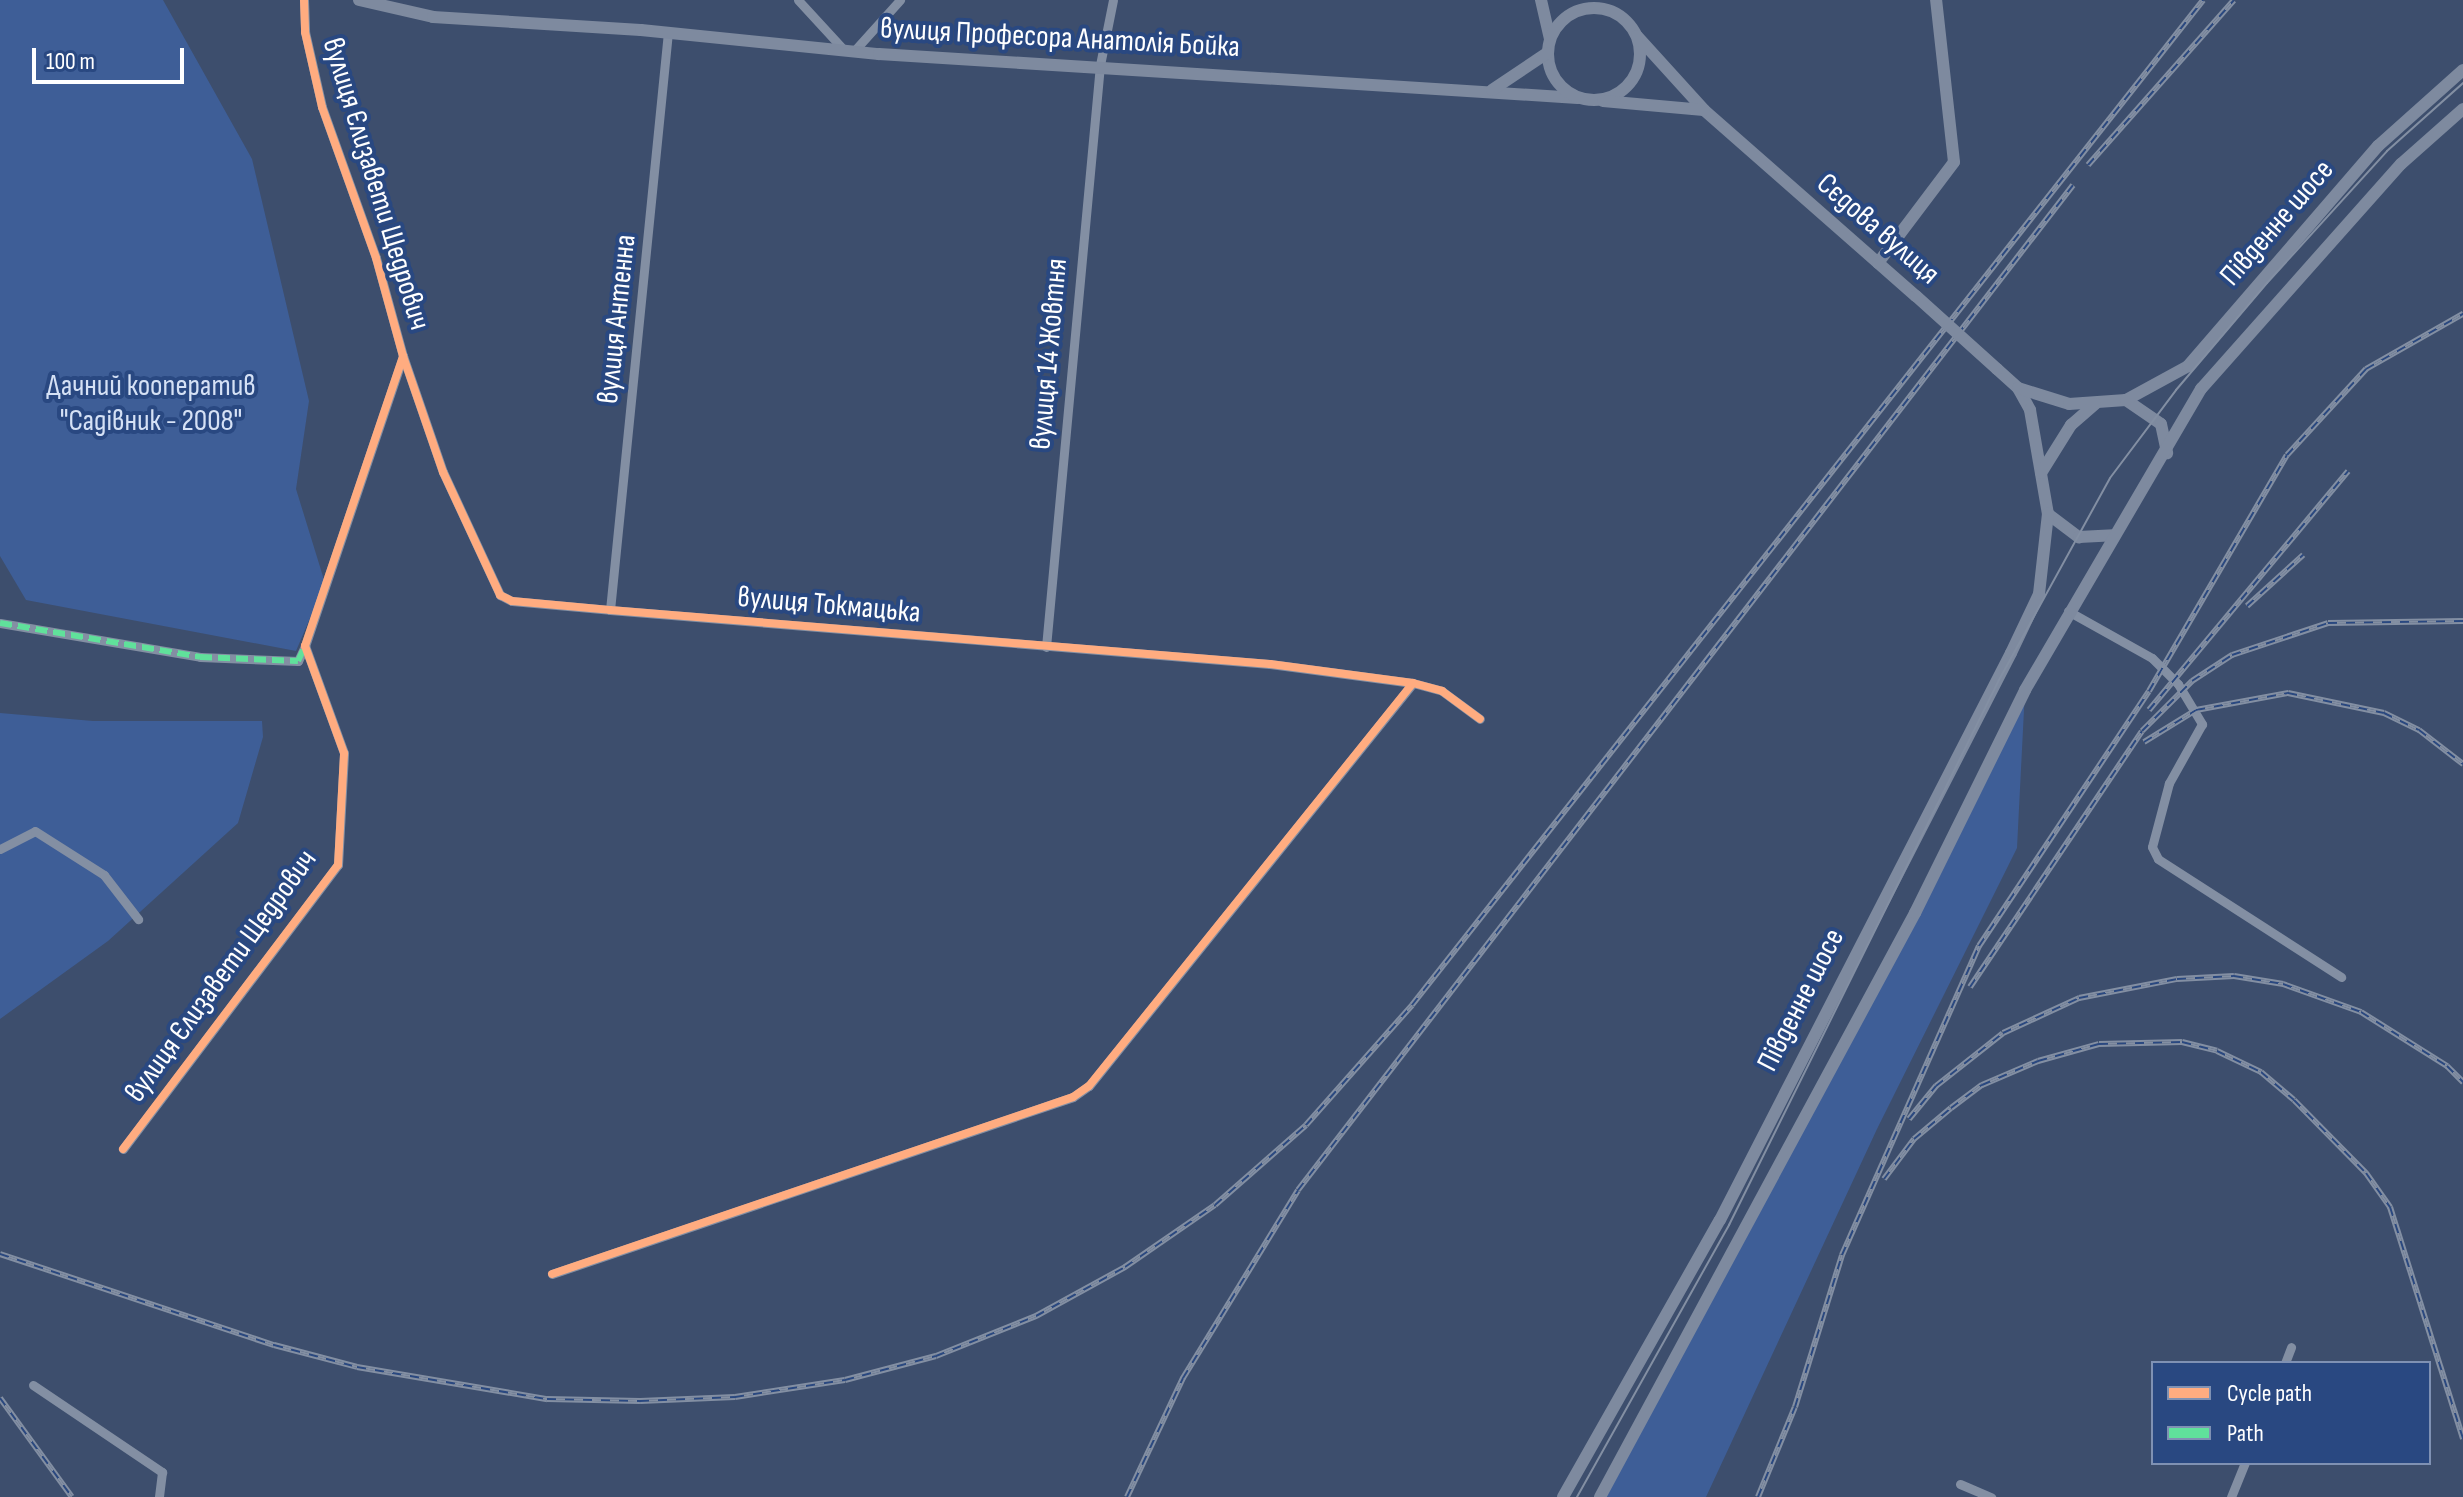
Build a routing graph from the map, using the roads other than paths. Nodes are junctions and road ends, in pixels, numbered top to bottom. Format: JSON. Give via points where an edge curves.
{"nodes":[{"id":1,"x":304,"y":0,"type":"edge"},
{"id":2,"x":359,"y":0,"type":"edge"},
{"id":3,"x":798,"y":0,"type":"edge"},
{"id":4,"x":900,"y":0,"type":"edge"},
{"id":5,"x":1113,"y":0,"type":"edge"},
{"id":6,"x":1541,"y":0,"type":"edge"},
{"id":7,"x":1936,"y":0,"type":"edge"},
{"id":8,"x":1596,"y":4,"type":"edge"},
{"id":9,"x":668,"y":32,"type":"junction"},
{"id":10,"x":1637,"y":36,"type":"junction"},
{"id":11,"x":1550,"y":39,"type":"junction"},
{"id":12,"x":849,"y":51,"type":"junction"},
{"id":13,"x":1547,"y":53,"type":"junction"},
{"id":14,"x":1100,"y":65,"type":"junction"},
{"id":15,"x":2463,"y":70,"type":"edge"},
{"id":16,"x":1492,"y":90,"type":"junction"},
{"id":17,"x":1578,"y":98,"type":"junction"},
{"id":18,"x":1592,"y":100,"type":"junction"},
{"id":19,"x":2463,"y":109,"type":"edge"},
{"id":20,"x":1704,"y":110,"type":"junction"},
{"id":21,"x":1878,"y":263,"type":"junction"},
{"id":22,"x":403,"y":356,"type":"junction"},
{"id":23,"x":2018,"y":388,"type":"junction"},
{"id":24,"x":2126,"y":400,"type":"junction"},
{"id":25,"x":2095,"y":404,"type":"junction"},
{"id":26,"x":2167,"y":453,"type":"junction"},
{"id":27,"x":2041,"y":474,"type":"junction"},
{"id":28,"x":2048,"y":514,"type":"junction"},
{"id":29,"x":2113,"y":535,"type":"junction"},
{"id":30,"x":610,"y":610,"type":"junction"},
{"id":31,"x":2068,"y":611,"type":"junction"},
{"id":32,"x":0,"y":623,"type":"edge"},
{"id":33,"x":305,"y":646,"type":"junction"},
{"id":34,"x":1046,"y":647,"type":"junction"},
{"id":35,"x":1413,"y":683,"type":"junction"},
{"id":36,"x":1480,"y":719,"type":"dead end"},
{"id":37,"x":0,"y":849,"type":"edge"},
{"id":38,"x":138,"y":919,"type":"dead end"},
{"id":39,"x":2341,"y":977,"type":"dead end"},
{"id":40,"x":123,"y":1149,"type":"dead end"},
{"id":41,"x":552,"y":1274,"type":"dead end"},
{"id":42,"x":2291,"y":1347,"type":"dead end"},
{"id":43,"x":2286,"y":1361,"type":"edge"},
{"id":44,"x":33,"y":1385,"type":"dead end"},
{"id":45,"x":2244,"y":1465,"type":"edge"},
{"id":46,"x":1960,"y":1484,"type":"dead end"},
{"id":47,"x":159,"y":1497,"type":"edge"},
{"id":48,"x":1563,"y":1497,"type":"edge"},
{"id":49,"x":1600,"y":1497,"type":"edge"},
{"id":50,"x":1991,"y":1497,"type":"edge"},
{"id":51,"x":2231,"y":1497,"type":"edge"}],
"edges":[{"from":1,"to":22,"type":"street","name":"вулиця Єлизавети Щедрович","via":[[305,32],[322,107],[376,258]]},
{"from":2,"to":9,"type":"main road","name":"вулиця Професора Анатолія Бойка","via":[[433,17]]},
{"from":3,"to":12,"type":"street"},
{"from":4,"to":12,"type":"street"},
{"from":5,"to":14,"type":"street","name":"вулиця 14 Жовтня"},
{"from":6,"to":11,"type":"main road"},
{"from":7,"to":21,"type":"main road","via":[[1954,162]]},
{"from":8,"to":10,"type":"main road","via":[[1628,23]]},
{"from":8,"to":11,"type":"main road","via":[[1570,14]]},
{"from":9,"to":12,"type":"main road","name":"вулиця Професора Анатолія Бойка"},
{"from":9,"to":30,"type":"street","name":"вулиця Антенна"},
{"from":10,"to":18,"type":"main road","via":[[1640,52],[1631,82],[1620,93]]},
{"from":10,"to":20,"type":"main road","name":"Сєдова вулиця"},
{"from":11,"to":13,"type":"main road"},
{"from":12,"to":14,"type":"main road","name":"вулиця Професора Анатолія Бойка"},
{"from":13,"to":16,"type":"main road"},
{"from":13,"to":17,"type":"main road","via":[[1555,80]]},
{"from":14,"to":16,"type":"main road","name":"вулиця Професора Анатолія Бойка"},
{"from":14,"to":34,"type":"street","name":"вулиця 14 Жовтня"},
{"from":15,"to":24,"type":"main road","name":"Південне шосе","via":[[2378,146],[2188,366]]},
{"from":16,"to":17,"type":"main road","name":"вулиця Професора Анатолія Бойка"},
{"from":17,"to":18,"type":"main road"},
{"from":18,"to":20,"type":"main road"},
{"from":19,"to":26,"type":"main road","name":"Південне шосе","via":[[2401,164],[2284,290],[2201,389]]},
{"from":20,"to":21,"type":"main road","name":"Сєдова вулиця"},
{"from":21,"to":23,"type":"main road","name":"Сєдова вулиця","bridge":true},
{"from":22,"to":30,"type":"street","name":"вулиця Токмацька","via":[[443,472],[500,595],[512,601]]},
{"from":22,"to":33,"type":"street","name":"вулиця Єлизавети Щедрович"},
{"from":23,"to":25,"type":"main road","name":"Сєдова вулиця","via":[[2047,400]]},
{"from":23,"to":27,"type":"main road","name":"Сєдова вулиця","via":[[2037,437]]},
{"from":24,"to":25,"type":"main road"},
{"from":24,"to":26,"type":"main road","via":[[2161,424]]},
{"from":25,"to":27,"type":"main road","via":[[2071,425]]},
{"from":26,"to":29,"type":"main road"},
{"from":27,"to":28,"type":"main road"},
{"from":28,"to":29,"type":"main road","via":[[2079,537]]},
{"from":28,"to":48,"type":"main road","name":"Південне шосе","via":[[2039,594],[2011,653],[1720,1220]]},
{"from":29,"to":31,"type":"main road","name":"Південне шосе"},
{"from":30,"to":34,"type":"street","name":"вулиця Токмацька"},
{"from":31,"to":39,"type":"street","via":[[2152,658],[2178,684],[2202,724],[2169,783],[2152,847],[2158,859]]},
{"from":31,"to":49,"type":"main road","name":"Південне шосе","via":[[1885,969]]},
{"from":32,"to":33,"type":"street","via":[[200,657],[298,661]]},
{"from":33,"to":40,"type":"street","name":"вулиця Єлизавети Щедрович","via":[[344,753],[338,865]]},
{"from":34,"to":35,"type":"street","name":"вулиця Токмацька","via":[[1270,664]]},
{"from":35,"to":36,"type":"street","name":"вулиця Токмацька","via":[[1442,691]]},
{"from":35,"to":41,"type":"street","via":[[1089,1086],[1073,1097]]},
{"from":37,"to":38,"type":"street","via":[[35,831],[104,875]]},
{"from":42,"to":43,"type":"street"},
{"from":44,"to":47,"type":"street","via":[[162,1472]]},
{"from":45,"to":51,"type":"street"},
{"from":46,"to":50,"type":"street"}]}
